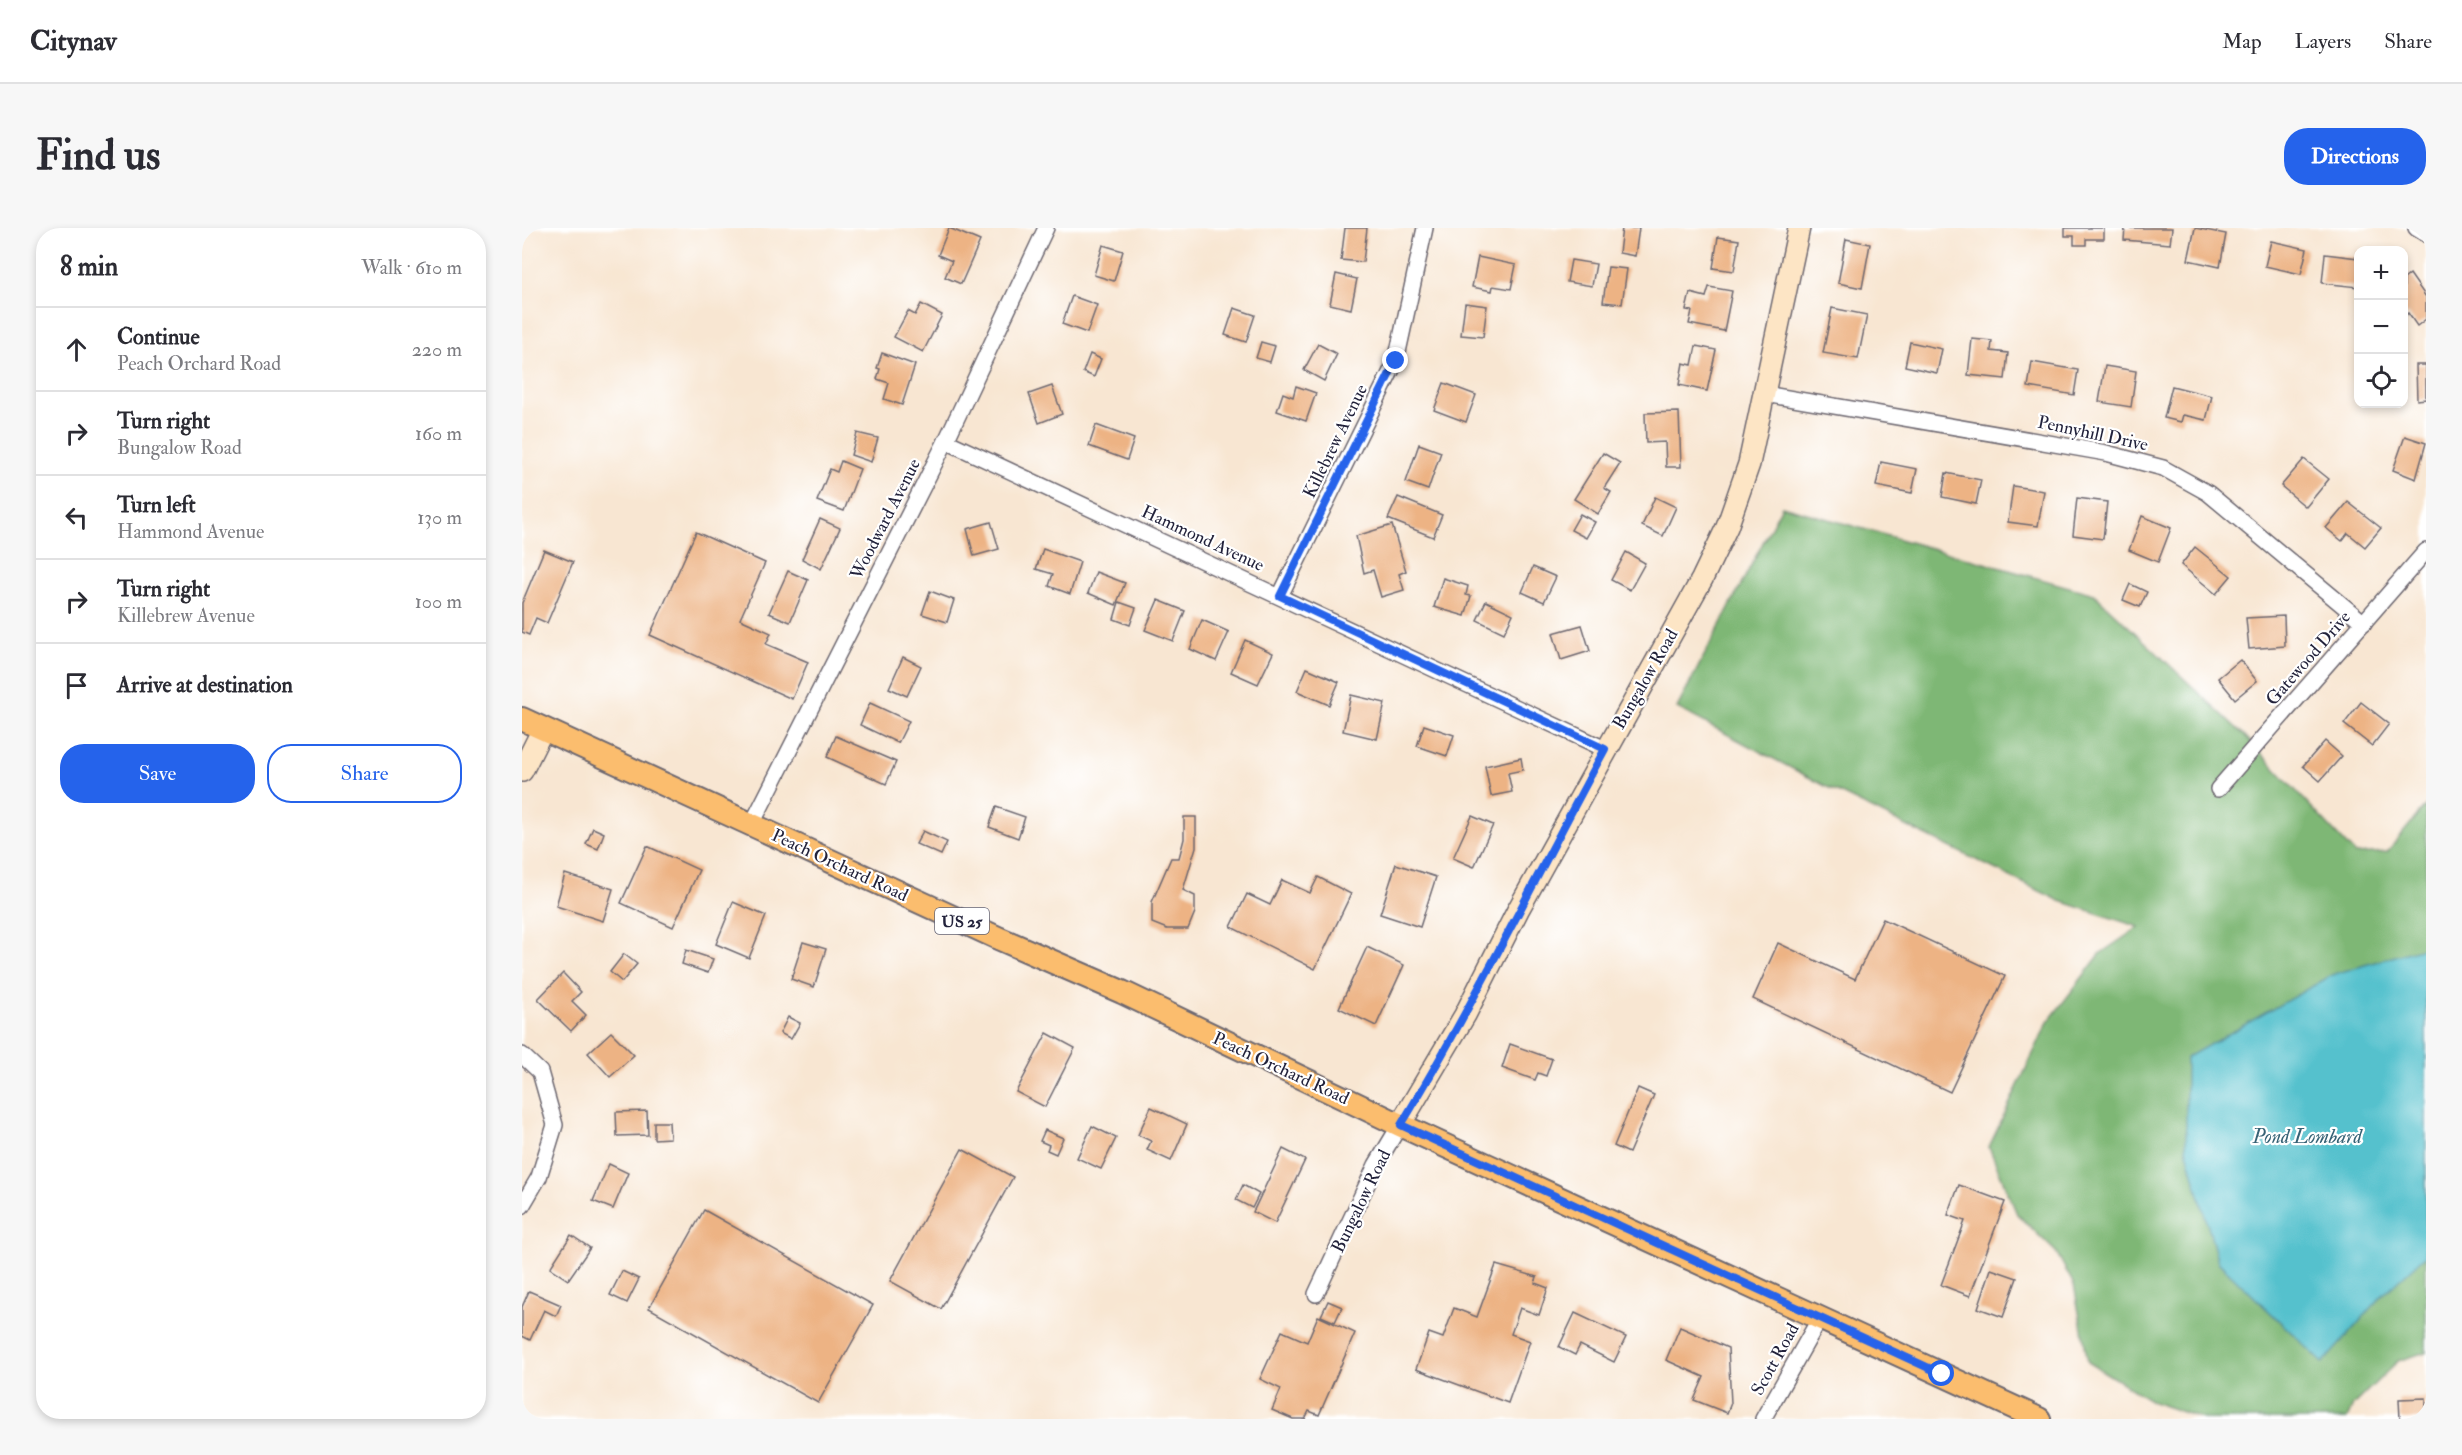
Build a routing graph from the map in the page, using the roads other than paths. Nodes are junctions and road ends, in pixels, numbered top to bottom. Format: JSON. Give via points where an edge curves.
{"nodes":[{"id":1,"x":1046,"y":228,"type":"edge"},
{"id":2,"x":1425,"y":228,"type":"edge"},
{"id":3,"x":1799,"y":228,"type":"edge"},
{"id":4,"x":2416,"y":228,"type":"edge"},
{"id":5,"x":2426,"y":234,"type":"edge"},
{"id":6,"x":1765,"y":394,"type":"junction"},
{"id":7,"x":946,"y":441,"type":"junction"},
{"id":8,"x":2426,"y":551,"type":"edge"},
{"id":9,"x":1280,"y":596,"type":"junction"},
{"id":10,"x":2364,"y":623,"type":"junction"},
{"id":11,"x":522,"y":719,"type":"edge"},
{"id":12,"x":543,"y":729,"type":"junction"},
{"id":13,"x":1605,"y":749,"type":"junction"},
{"id":14,"x":522,"y":771,"type":"edge"},
{"id":15,"x":2218,"y":789,"type":"dead end"},
{"id":16,"x":752,"y":824,"type":"junction"},
{"id":17,"x":522,"y":1055,"type":"edge"},
{"id":18,"x":1401,"y":1125,"type":"junction"},
{"id":19,"x":522,"y":1206,"type":"edge"},
{"id":20,"x":1316,"y":1294,"type":"dead end"},
{"id":21,"x":1820,"y":1318,"type":"junction"},
{"id":22,"x":1763,"y":1419,"type":"edge"},
{"id":23,"x":2039,"y":1419,"type":"edge"}],
"edges":[{"from":1,"to":7,"type":"street","name":"Woodward Avenue"},
{"from":2,"to":9,"type":"street","name":"Killebrew Avenue","via":[[1396,361]]},
{"from":3,"to":6,"type":"street","name":"Bungalow Road"},
{"from":4,"to":5,"type":"street"},
{"from":6,"to":10,"type":"street","name":"Pennyhill Drive","via":[[2106,453],[2163,468],[2217,500]]},
{"from":6,"to":13,"type":"street","name":"Bungalow Road","via":[[1749,464],[1727,527],[1702,579]]},
{"from":7,"to":9,"type":"street","name":"Hammond Avenue"},
{"from":7,"to":16,"type":"street","name":"Woodward Avenue"},
{"from":8,"to":10,"type":"street","name":"Gatewood Drive"},
{"from":9,"to":13,"type":"street","name":"Hammond Avenue"},
{"from":10,"to":15,"type":"street","name":"Gatewood Drive"},
{"from":11,"to":12,"type":"main road","name":"Peach Orchard Road","number":"US 25"},
{"from":12,"to":14,"type":"street"},
{"from":12,"to":16,"type":"main road","name":"Peach Orchard Road","number":"US 25"},
{"from":13,"to":18,"type":"street","name":"Bungalow Road","via":[[1465,1015]]},
{"from":16,"to":18,"type":"main road","name":"Peach Orchard Road","number":"US 25","via":[[998,939],[1112,987]]},
{"from":17,"to":19,"type":"street","via":[[540,1072],[555,1125],[540,1177]]},
{"from":18,"to":20,"type":"street","name":"Bungalow Road","via":[[1376,1165]]},
{"from":18,"to":21,"type":"main road","name":"Peach Orchard Road","number":"US 25"},
{"from":21,"to":22,"type":"street","name":"Scott Road"},
{"from":21,"to":23,"type":"main road","name":"Peach Orchard Road","number":"US 25"}]}
